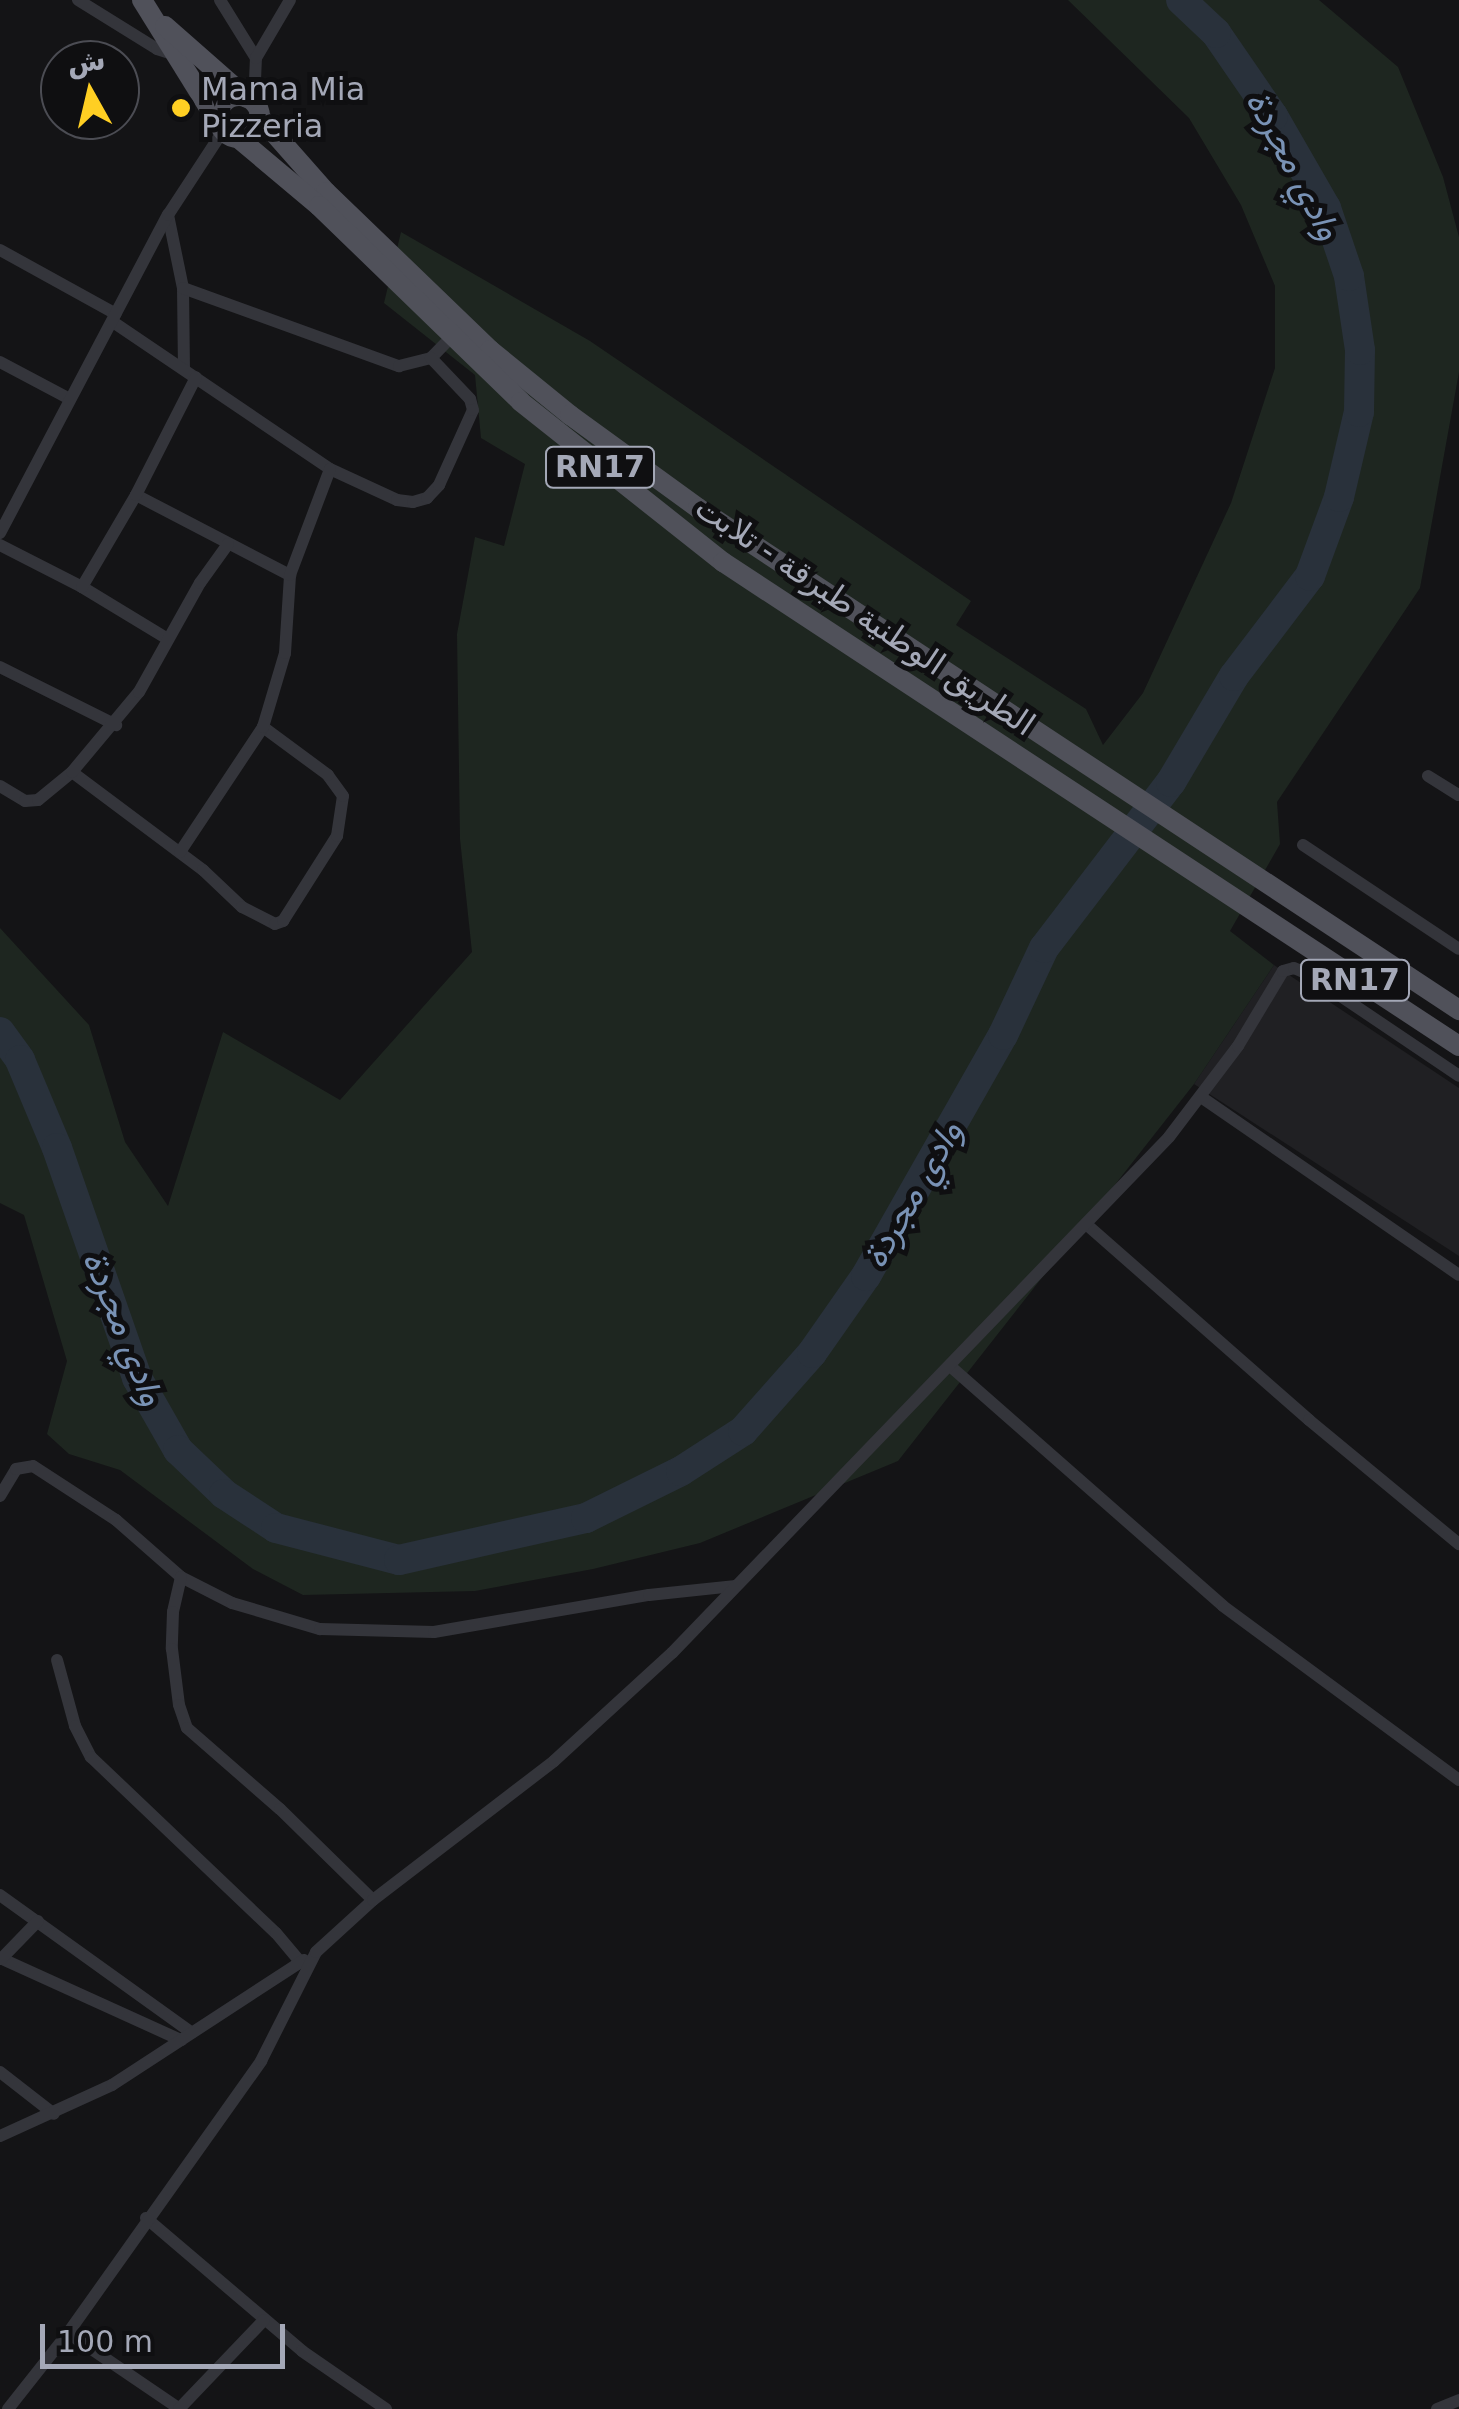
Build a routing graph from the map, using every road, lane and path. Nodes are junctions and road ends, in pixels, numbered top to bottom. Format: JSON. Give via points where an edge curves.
{"nodes":[{"id":1,"x":78,"y":0,"type":"edge"},
{"id":2,"x":142,"y":0,"type":"edge"},
{"id":3,"x":220,"y":0,"type":"edge"},
{"id":4,"x":290,"y":0,"type":"edge"},
{"id":5,"x":185,"y":51,"type":"junction"},
{"id":6,"x":256,"y":58,"type":"junction"},
{"id":7,"x":253,"y":106,"type":"junction"},
{"id":8,"x":226,"y":131,"type":"junction"},
{"id":9,"x":168,"y":216,"type":"junction"},
{"id":10,"x":0,"y":250,"type":"edge"},
{"id":11,"x":183,"y":288,"type":"junction"},
{"id":12,"x":114,"y":318,"type":"junction"},
{"id":13,"x":451,"y":338,"type":"junction"},
{"id":14,"x":431,"y":358,"type":"junction"},
{"id":15,"x":0,"y":362,"type":"edge"},
{"id":16,"x":184,"y":368,"type":"junction"},
{"id":17,"x":196,"y":377,"type":"junction"},
{"id":18,"x":70,"y":399,"type":"junction"},
{"id":19,"x":330,"y":469,"type":"junction"},
{"id":20,"x":136,"y":495,"type":"junction"},
{"id":21,"x":0,"y":533,"type":"edge"},
{"id":22,"x":228,"y":544,"type":"junction"},
{"id":23,"x":0,"y":545,"type":"edge"},
{"id":24,"x":290,"y":575,"type":"junction"},
{"id":25,"x":82,"y":587,"type":"junction"},
{"id":26,"x":168,"y":638,"type":"junction"},
{"id":27,"x":0,"y":667,"type":"edge"},
{"id":28,"x":116,"y":725,"type":"junction"},
{"id":29,"x":263,"y":726,"type":"junction"},
{"id":30,"x":72,"y":772,"type":"junction"},
{"id":31,"x":1428,"y":776,"type":"dead end"},
{"id":32,"x":0,"y":786,"type":"edge"},
{"id":33,"x":1459,"y":795,"type":"edge"},
{"id":34,"x":1303,"y":845,"type":"dead end"},
{"id":35,"x":180,"y":852,"type":"junction"},
{"id":36,"x":1459,"y":949,"type":"edge"},
{"id":37,"x":1459,"y":1010,"type":"edge"},
{"id":38,"x":1459,"y":1046,"type":"edge"},
{"id":39,"x":1459,"y":1076,"type":"edge"},
{"id":40,"x":1201,"y":1097,"type":"junction"},
{"id":41,"x":1086,"y":1224,"type":"junction"},
{"id":42,"x":1459,"y":1275,"type":"edge"},
{"id":43,"x":950,"y":1366,"type":"junction"},
{"id":44,"x":0,"y":1496,"type":"edge"},
{"id":45,"x":1459,"y":1544,"type":"edge"},
{"id":46,"x":182,"y":1577,"type":"junction"},
{"id":47,"x":734,"y":1586,"type":"junction"},
{"id":48,"x":57,"y":1660,"type":"dead end"},
{"id":49,"x":1459,"y":1780,"type":"edge"},
{"id":50,"x":0,"y":1895,"type":"edge"},
{"id":51,"x":373,"y":1900,"type":"junction"},
{"id":52,"x":38,"y":1921,"type":"junction"},
{"id":53,"x":316,"y":1952,"type":"junction"},
{"id":54,"x":1,"y":1958,"type":"edge"},
{"id":55,"x":300,"y":1962,"type":"junction"},
{"id":56,"x":187,"y":2037,"type":"junction"},
{"id":57,"x":0,"y":2072,"type":"edge"},
{"id":58,"x":54,"y":2114,"type":"junction"},
{"id":59,"x":0,"y":2136,"type":"edge"},
{"id":60,"x":146,"y":2218,"type":"junction"},
{"id":61,"x":264,"y":2320,"type":"junction"},
{"id":62,"x":68,"y":2333,"type":"junction"},
{"id":63,"x":1459,"y":2400,"type":"edge"},
{"id":64,"x":382,"y":2408,"type":"edge"},
{"id":65,"x":8,"y":2409,"type":"edge"},
{"id":66,"x":180,"y":2409,"type":"edge"},
{"id":67,"x":1437,"y":2409,"type":"edge"}],
"edges":[{"from":1,"to":5,"type":"street","via":[[157,49]]},
{"from":2,"to":5,"type":"main road","name":"الطريق الوطنية طبرقة - تلابت","number":"RN17"},
{"from":3,"to":6,"type":"street"},
{"from":4,"to":6,"type":"street"},
{"from":5,"to":7,"type":"main road","name":"الطريق الوطنية طبرقة - تلابت","number":"RN17"},
{"from":5,"to":8,"type":"main road","name":"الطريق الوطنية طبرقة - تلابت","number":"RN17"},
{"from":6,"to":7,"type":"street"},
{"from":7,"to":8,"type":"main road","via":[[255,130]]},
{"from":7,"to":8,"type":"main road","via":[[227,100],[219,111]]},
{"from":7,"to":37,"type":"main road","name":"الطريق الوطنية طبرقة - تلابت","number":"RN17","via":[[326,192],[570,416],[698,508]]},
{"from":8,"to":9,"type":"street"},
{"from":8,"to":13,"type":"main road","name":"الطريق الوطنية طبرقة - تلابت","number":"RN17","via":[[319,206]]},
{"from":9,"to":11,"type":"street"},
{"from":9,"to":12,"type":"street"},
{"from":10,"to":12,"type":"street"},
{"from":11,"to":14,"type":"street","via":[[360,356],[400,366]]},
{"from":11,"to":16,"type":"street"},
{"from":12,"to":16,"type":"street"},
{"from":12,"to":18,"type":"street"},
{"from":13,"to":14,"type":"street"},
{"from":13,"to":38,"type":"main road","name":"الطريق الوطنية طبرقة - تلابت","number":"RN17","via":[[609,475],[723,562]]},
{"from":14,"to":19,"type":"street","via":[[473,410],[428,498],[397,500]]},
{"from":15,"to":18,"type":"street"},
{"from":16,"to":17,"type":"street"},
{"from":17,"to":19,"type":"street"},
{"from":17,"to":20,"type":"street"},
{"from":18,"to":21,"type":"street"},
{"from":19,"to":24,"type":"street"},
{"from":20,"to":22,"type":"street"},
{"from":20,"to":25,"type":"street"},
{"from":22,"to":24,"type":"street"},
{"from":22,"to":26,"type":"street"},
{"from":23,"to":25,"type":"street"},
{"from":24,"to":29,"type":"street","via":[[285,653]]},
{"from":25,"to":26,"type":"street"},
{"from":26,"to":28,"type":"street"},
{"from":27,"to":28,"type":"street"},
{"from":28,"to":30,"type":"street"},
{"from":29,"to":35,"type":"street"},
{"from":29,"to":35,"type":"street","via":[[340,786],[336,836],[314,874],[275,924],[242,907]]},
{"from":30,"to":32,"type":"street","via":[[38,800],[25,801]]},
{"from":30,"to":35,"type":"street"},
{"from":31,"to":33,"type":"street"},
{"from":34,"to":36,"type":"street"},
{"from":39,"to":40,"type":"street","via":[[1290,968]]},
{"from":40,"to":41,"type":"street"},
{"from":40,"to":42,"type":"street"},
{"from":41,"to":43,"type":"street"},
{"from":41,"to":45,"type":"street"},
{"from":43,"to":47,"type":"street"},
{"from":43,"to":49,"type":"street","via":[[1223,1606]]},
{"from":44,"to":46,"type":"street","via":[[16,1469],[40,1469],[116,1520]]},
{"from":46,"to":47,"type":"street","via":[[232,1603],[300,1625],[413,1633]]},
{"from":46,"to":51,"type":"street","via":[[172,1612],[172,1649],[187,1728]]},
{"from":47,"to":51,"type":"street","via":[[554,1761]]},
{"from":48,"to":55,"type":"street","via":[[78,1737],[91,1757]]},
{"from":50,"to":52,"type":"street"},
{"from":51,"to":53,"type":"street"},
{"from":52,"to":54,"type":"street"},
{"from":52,"to":56,"type":"street"},
{"from":53,"to":55,"type":"street"},
{"from":53,"to":60,"type":"street","via":[[262,2061]]},
{"from":54,"to":56,"type":"street"},
{"from":55,"to":56,"type":"street"},
{"from":56,"to":58,"type":"street"},
{"from":57,"to":58,"type":"street"},
{"from":58,"to":59,"type":"street"},
{"from":60,"to":61,"type":"street"},
{"from":60,"to":62,"type":"street"},
{"from":61,"to":64,"type":"street"},
{"from":61,"to":66,"type":"street"},
{"from":62,"to":65,"type":"street"},
{"from":62,"to":66,"type":"street"},
{"from":63,"to":67,"type":"street"}]}
